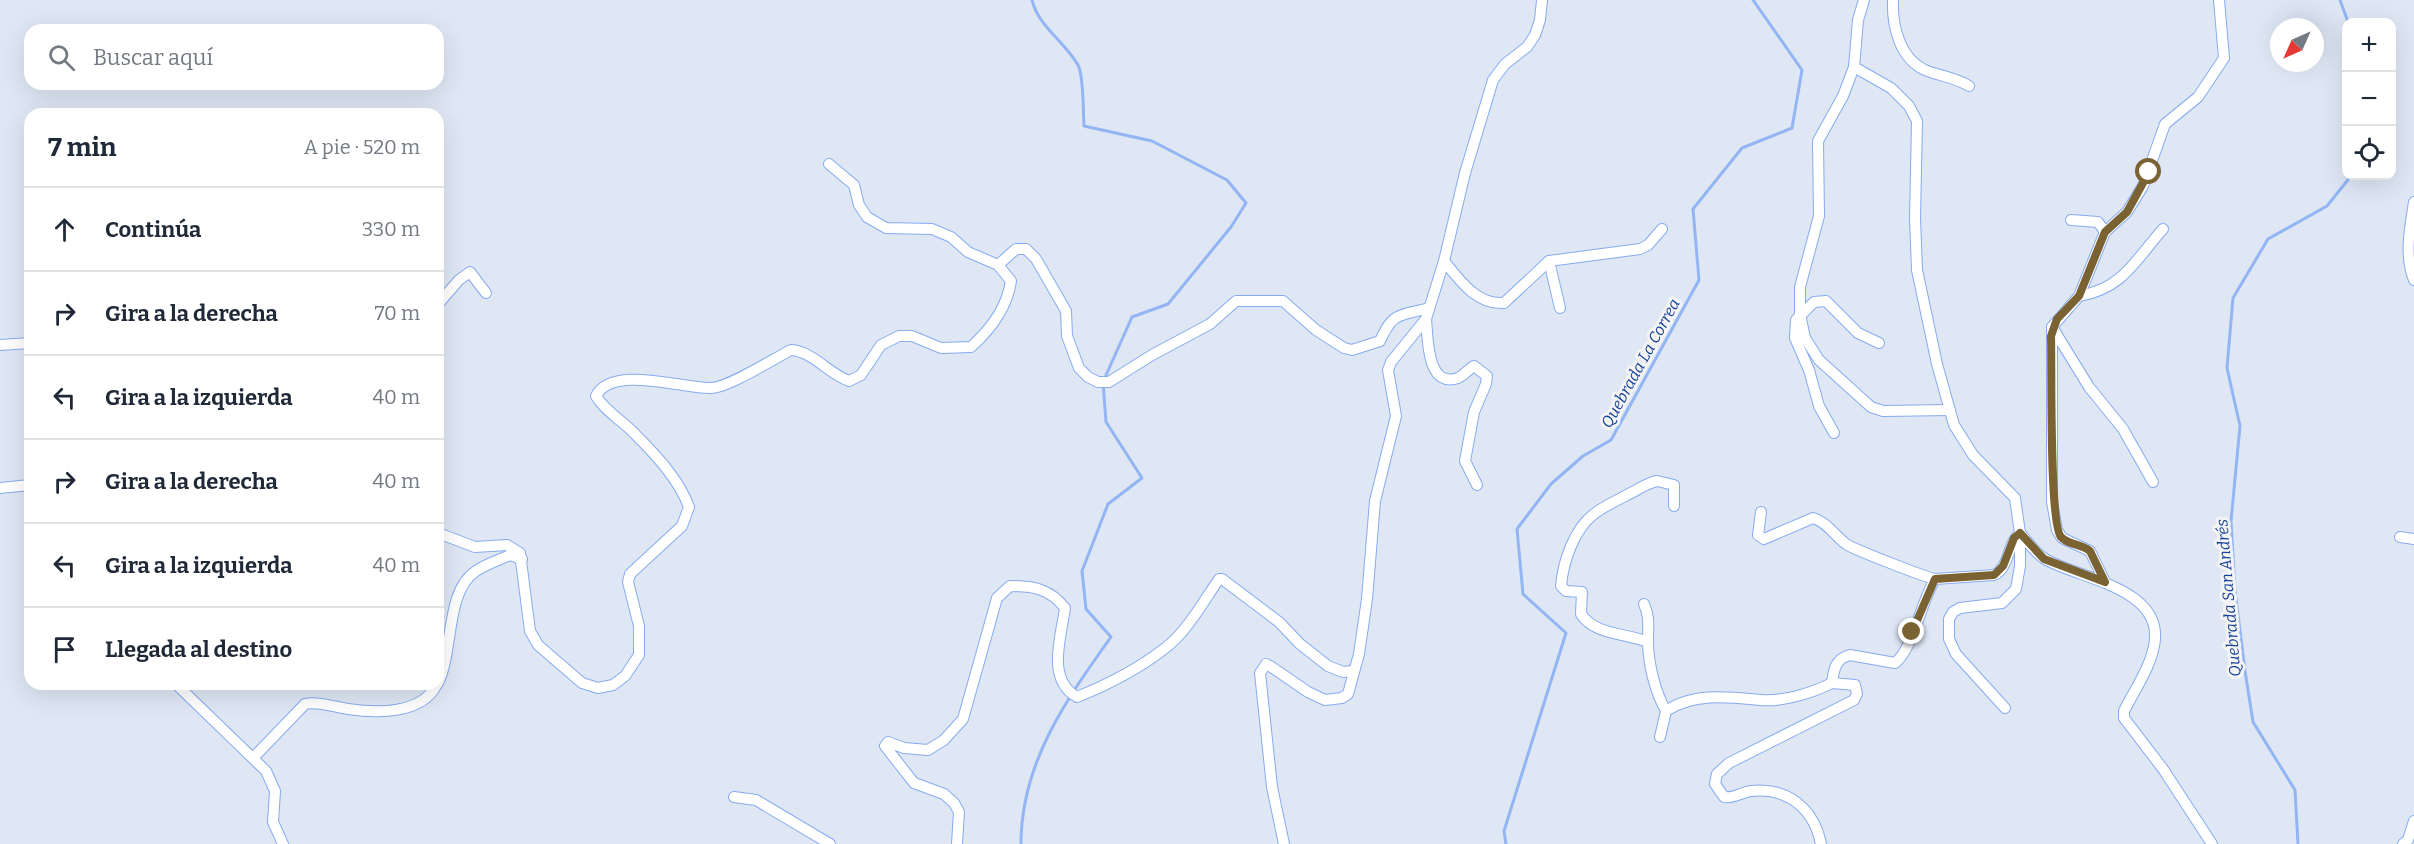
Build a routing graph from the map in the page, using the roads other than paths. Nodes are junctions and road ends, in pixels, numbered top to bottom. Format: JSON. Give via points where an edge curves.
{"nodes":[{"id":1,"x":1542,"y":0,"type":"edge"},
{"id":2,"x":1864,"y":0,"type":"edge"},
{"id":3,"x":1893,"y":0,"type":"edge"},
{"id":4,"x":2219,"y":0,"type":"edge"},
{"id":5,"x":1854,"y":67,"type":"junction"},
{"id":6,"x":1969,"y":86,"type":"dead end"},
{"id":7,"x":830,"y":164,"type":"dead end"},
{"id":8,"x":2414,"y":202,"type":"edge"},
{"id":9,"x":2072,"y":220,"type":"dead end"},
{"id":10,"x":1662,"y":229,"type":"dead end"},
{"id":11,"x":2163,"y":229,"type":"dead end"},
{"id":12,"x":2105,"y":232,"type":"junction"},
{"id":13,"x":1444,"y":261,"type":"junction"},
{"id":14,"x":1550,"y":261,"type":"junction"},
{"id":15,"x":998,"y":265,"type":"junction"},
{"id":16,"x":2414,"y":280,"type":"edge"},
{"id":17,"x":486,"y":293,"type":"dead end"},
{"id":18,"x":2079,"y":296,"type":"junction"},
{"id":19,"x":444,"y":297,"type":"edge"},
{"id":20,"x":1560,"y":308,"type":"dead end"},
{"id":21,"x":1428,"y":314,"type":"junction"},
{"id":22,"x":1800,"y":314,"type":"junction"},
{"id":23,"x":2052,"y":327,"type":"junction"},
{"id":24,"x":24,"y":343,"type":"edge"},
{"id":25,"x":1879,"y":343,"type":"dead end"},
{"id":26,"x":0,"y":345,"type":"edge"},
{"id":27,"x":1950,"y":410,"type":"junction"},
{"id":28,"x":1834,"y":433,"type":"dead end"},
{"id":29,"x":2153,"y":482,"type":"dead end"},
{"id":30,"x":1477,"y":485,"type":"dead end"},
{"id":31,"x":24,"y":486,"type":"edge"},
{"id":32,"x":0,"y":488,"type":"edge"},
{"id":33,"x":1674,"y":506,"type":"dead end"},
{"id":34,"x":1761,"y":512,"type":"dead end"},
{"id":35,"x":2020,"y":533,"type":"junction"},
{"id":36,"x":444,"y":535,"type":"edge"},
{"id":37,"x":2400,"y":537,"type":"dead end"},
{"id":38,"x":2414,"y":539,"type":"edge"},
{"id":39,"x":522,"y":559,"type":"junction"},
{"id":40,"x":1935,"y":579,"type":"junction"},
{"id":41,"x":2105,"y":582,"type":"junction"},
{"id":42,"x":1644,"y":604,"type":"dead end"},
{"id":43,"x":1648,"y":642,"type":"junction"},
{"id":44,"x":444,"y":670,"type":"edge"},
{"id":45,"x":1353,"y":671,"type":"junction"},
{"id":46,"x":1832,"y":683,"type":"junction"},
{"id":47,"x":182,"y":690,"type":"edge"},
{"id":48,"x":435,"y":690,"type":"edge"},
{"id":49,"x":2005,"y":708,"type":"dead end"},
{"id":50,"x":1666,"y":711,"type":"junction"},
{"id":51,"x":1660,"y":737,"type":"dead end"},
{"id":52,"x":254,"y":757,"type":"junction"},
{"id":53,"x":734,"y":797,"type":"dead end"},
{"id":54,"x":2414,"y":821,"type":"edge"},
{"id":55,"x":283,"y":844,"type":"edge"},
{"id":56,"x":830,"y":844,"type":"edge"},
{"id":57,"x":957,"y":844,"type":"edge"},
{"id":58,"x":1284,"y":844,"type":"edge"},
{"id":59,"x":1821,"y":844,"type":"edge"},
{"id":60,"x":2211,"y":844,"type":"edge"},
{"id":61,"x":2403,"y":844,"type":"edge"}],
"edges":[{"from":1,"to":13,"type":"street","via":[[1535,35],[1493,80]]},
{"from":2,"to":5,"type":"street"},
{"from":3,"to":6,"type":"street","via":[[1895,30],[1914,62]]},
{"from":4,"to":12,"type":"street","via":[[2224,58],[2198,97],[2165,124],[2143,186],[2127,212]]},
{"from":5,"to":22,"type":"street","via":[[1818,141],[1819,216],[1800,287]]},
{"from":5,"to":27,"type":"street","via":[[1891,88],[1917,121],[1917,270]]},
{"from":7,"to":15,"type":"street","via":[[854,185],[867,217],[886,228],[932,229]]},
{"from":8,"to":16,"type":"street","via":[[2409,258]]},
{"from":9,"to":12,"type":"street","via":[[2098,222]]},
{"from":10,"to":14,"type":"street","via":[[1640,249]]},
{"from":11,"to":18,"type":"street","via":[[2140,260],[2109,287]]},
{"from":12,"to":18,"type":"street"},
{"from":13,"to":14,"type":"street","via":[[1478,298],[1504,303]]},
{"from":13,"to":21,"type":"street"},
{"from":14,"to":20,"type":"street"},
{"from":15,"to":21,"type":"street","via":[[1016,249],[1026,249],[1036,258],[1066,311],[1067,336],[1076,362],[1088,377],[1098,382],[1109,382],[1210,324],[1236,301],[1283,301],[1335,344],[1352,350],[1380,341],[1395,317]]},
{"from":15,"to":39,"type":"street","via":[[1011,281],[1009,296],[987,333],[971,347],[941,348],[912,336],[898,336],[881,345],[861,375],[849,381],[805,354],[791,350],[712,388],[648,379],[599,389],[596,396],[600,402],[635,434],[682,489],[689,507],[682,526],[630,574],[628,582],[639,626],[639,655],[625,676],[613,685],[598,688],[582,682],[538,645],[530,631]]},
{"from":17,"to":19,"type":"street","via":[[470,272]]},
{"from":18,"to":23,"type":"street"},
{"from":21,"to":30,"type":"street","via":[[1429,359],[1440,374],[1458,378],[1474,366],[1487,376],[1474,412],[1465,461]]},
{"from":21,"to":45,"type":"street","via":[[1388,370],[1396,416],[1375,501],[1367,599]]},
{"from":22,"to":25,"type":"street","via":[[1814,302],[1826,301],[1858,333]]},
{"from":22,"to":27,"type":"street","via":[[1805,338],[1819,360],[1871,407],[1883,411]]},
{"from":22,"to":28,"type":"street","via":[[1794,328],[1795,338],[1819,406]]},
{"from":23,"to":29,"type":"street","via":[[2089,387],[2123,429]]},
{"from":23,"to":41,"type":"street","via":[[2052,502],[2057,530],[2065,540],[2090,551]]},
{"from":24,"to":26,"type":"street"},
{"from":27,"to":35,"type":"street","via":[[1954,425],[1973,454],[2015,498]]},
{"from":31,"to":32,"type":"street"},
{"from":33,"to":43,"type":"street","via":[[1674,485],[1657,481],[1601,509],[1578,534],[1562,577],[1563,589],[1582,592],[1581,614],[1596,628]]},
{"from":34,"to":40,"type":"street","via":[[1758,535],[1764,539],[1813,518],[1853,548]]},
{"from":35,"to":40,"type":"street","via":[[1994,575]]},
{"from":35,"to":41,"type":"street","via":[[2044,559]]},
{"from":35,"to":49,"type":"street","via":[[2016,589],[2002,603],[1960,608],[1949,619],[1949,639],[1956,654]]},
{"from":36,"to":39,"type":"street","via":[[475,547],[507,546],[520,553]]},
{"from":37,"to":38,"type":"street"},
{"from":39,"to":44,"type":"street","via":[[510,555],[475,571],[465,582],[457,594]]},
{"from":40,"to":46,"type":"street","via":[[1902,658],[1890,663],[1843,657],[1834,668]]},
{"from":41,"to":60,"type":"street","via":[[2135,600],[2154,625],[2153,652],[2124,711],[2126,723],[2163,769]]},
{"from":42,"to":43,"type":"street","via":[[1650,622]]},
{"from":43,"to":50,"type":"street","via":[[1657,692]]},
{"from":45,"to":57,"type":"street","via":[[1328,666],[1279,622],[1219,579],[1165,649],[1077,697],[1059,679],[1065,608],[1055,596],[1033,586],[1010,586],[997,598],[963,719],[944,740],[928,750],[888,742],[885,746],[914,783],[944,794],[954,803],[959,812]]},
{"from":45,"to":58,"type":"street","via":[[1348,694],[1324,700],[1266,664],[1260,673],[1272,787]]},
{"from":46,"to":50,"type":"street","via":[[1804,694],[1761,700],[1730,695],[1678,704]]},
{"from":46,"to":59,"type":"street","via":[[1855,685],[1854,700],[1730,763],[1714,780],[1724,796],[1766,790],[1800,802],[1818,830]]},
{"from":47,"to":52,"type":"street"},
{"from":48,"to":52,"type":"street","via":[[416,704],[384,712],[306,704]]},
{"from":50,"to":51,"type":"street"},
{"from":52,"to":55,"type":"street","via":[[275,791],[273,822]]},
{"from":53,"to":56,"type":"street","via":[[756,800]]},
{"from":54,"to":61,"type":"street"}]}
